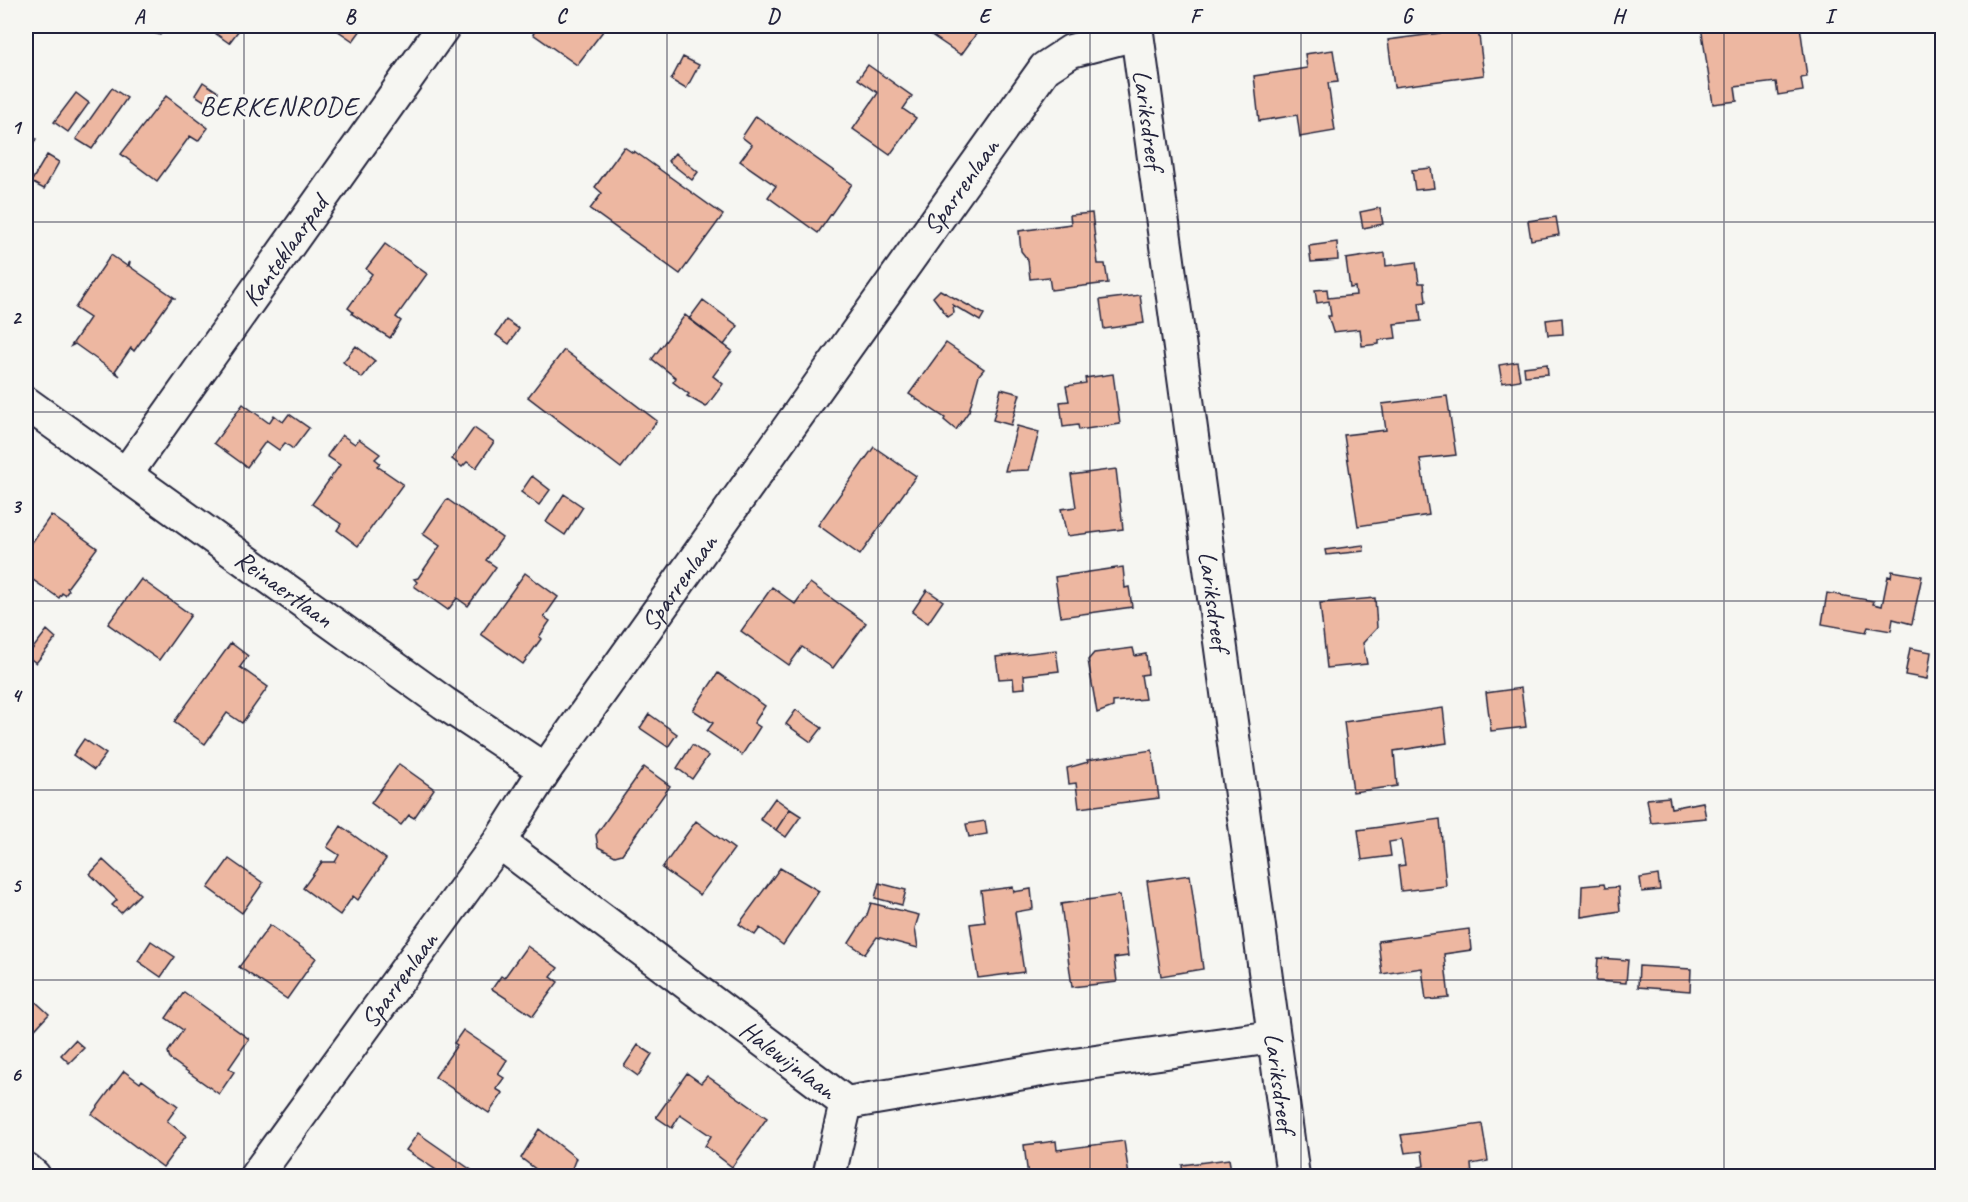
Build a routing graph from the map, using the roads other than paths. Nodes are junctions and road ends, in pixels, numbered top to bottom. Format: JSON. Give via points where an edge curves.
{"nodes":[{"id":1,"x":444,"y":26,"type":"edge"},
{"id":2,"x":1136,"y":30,"type":"edge"},
{"id":3,"x":26,"y":403,"type":"edge"},
{"id":4,"x":126,"y":474,"type":"junction"},
{"id":5,"x":545,"y":770,"type":"junction"},
{"id":6,"x":499,"y":842,"type":"junction"},
{"id":7,"x":1273,"y":1037,"type":"junction"},
{"id":8,"x":846,"y":1103,"type":"junction"},
{"id":9,"x":26,"y":1169,"type":"edge"},
{"id":10,"x":34,"y":1176,"type":"edge"},
{"id":11,"x":256,"y":1176,"type":"edge"},
{"id":12,"x":829,"y":1176,"type":"edge"},
{"id":13,"x":1293,"y":1176,"type":"edge"}],
"edges":[{"from":1,"to":4,"type":"street","name":"Kanteklaarpad"},
{"from":2,"to":5,"type":"street","name":"Sparrenlaan","via":[[1071,51],[1045,68]]},
{"from":2,"to":7,"type":"street","name":"Lariksdreef"},
{"from":3,"to":4,"type":"street","name":"Reinaertlaan"},
{"from":4,"to":5,"type":"street","name":"Reinaertlaan","via":[[444,703]]},
{"from":5,"to":6,"type":"street","name":"Sparrenlaan"},
{"from":6,"to":8,"type":"street","name":"Halewijnlaan"},
{"from":6,"to":11,"type":"street","name":"Sparrenlaan"},
{"from":7,"to":8,"type":"street","name":"Halewijnlaan"},
{"from":7,"to":13,"type":"street","name":"Lariksdreef"},
{"from":8,"to":12,"type":"street"},
{"from":9,"to":10,"type":"street"}]}
